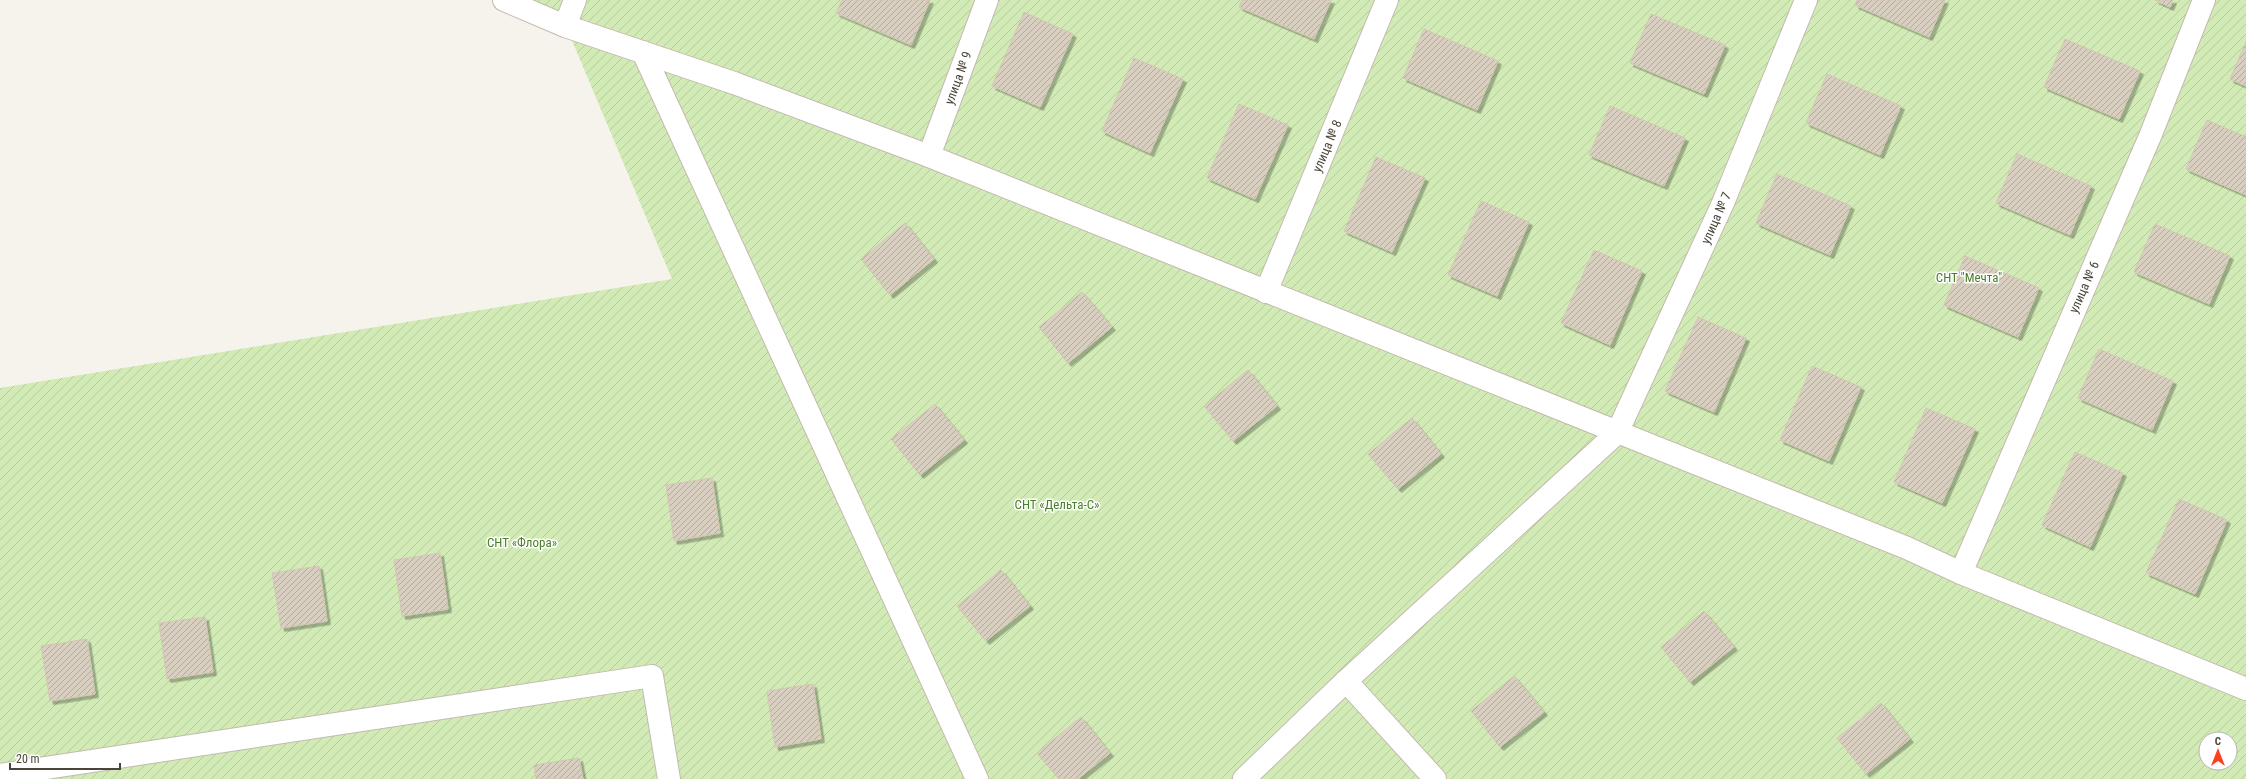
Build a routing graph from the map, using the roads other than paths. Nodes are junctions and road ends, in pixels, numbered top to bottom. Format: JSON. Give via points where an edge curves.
{"nodes":[{"id":1,"x":504,"y":0,"type":"edge"},
{"id":2,"x":575,"y":0,"type":"edge"},
{"id":3,"x":987,"y":0,"type":"edge"},
{"id":4,"x":1387,"y":0,"type":"edge"},
{"id":5,"x":1806,"y":0,"type":"edge"},
{"id":6,"x":2204,"y":0,"type":"edge"},
{"id":7,"x":566,"y":26,"type":"junction"},
{"id":8,"x":643,"y":52,"type":"junction"},
{"id":9,"x":929,"y":156,"type":"junction"},
{"id":10,"x":1266,"y":292,"type":"junction"},
{"id":11,"x":1617,"y":433,"type":"junction"},
{"id":12,"x":1961,"y":573,"type":"junction"},
{"id":13,"x":1346,"y":681,"type":"junction"},
{"id":14,"x":2246,"y":689,"type":"edge"},
{"id":15,"x":0,"y":775,"type":"edge"},
{"id":16,"x":669,"y":779,"type":"edge"},
{"id":17,"x":977,"y":779,"type":"edge"},
{"id":18,"x":1244,"y":779,"type":"edge"},
{"id":19,"x":1435,"y":779,"type":"edge"}],
"edges":[{"from":1,"to":7,"type":"street"},
{"from":2,"to":7,"type":"street"},
{"from":3,"to":9,"type":"street","name":"улица № 9"},
{"from":4,"to":10,"type":"street","name":"улица № 8"},
{"from":5,"to":11,"type":"street","name":"улица № 7","via":[[1723,203]]},
{"from":6,"to":12,"type":"street","name":"улица № 6","via":[[2151,134]]},
{"from":7,"to":8,"type":"street"},
{"from":8,"to":9,"type":"street"},
{"from":8,"to":17,"type":"street"},
{"from":9,"to":10,"type":"street"},
{"from":10,"to":11,"type":"street"},
{"from":11,"to":12,"type":"street","via":[[1907,548]]},
{"from":11,"to":13,"type":"street"},
{"from":12,"to":14,"type":"street"},
{"from":13,"to":18,"type":"street"},
{"from":13,"to":19,"type":"street"},
{"from":15,"to":16,"type":"street","via":[[652,676]]}]}
